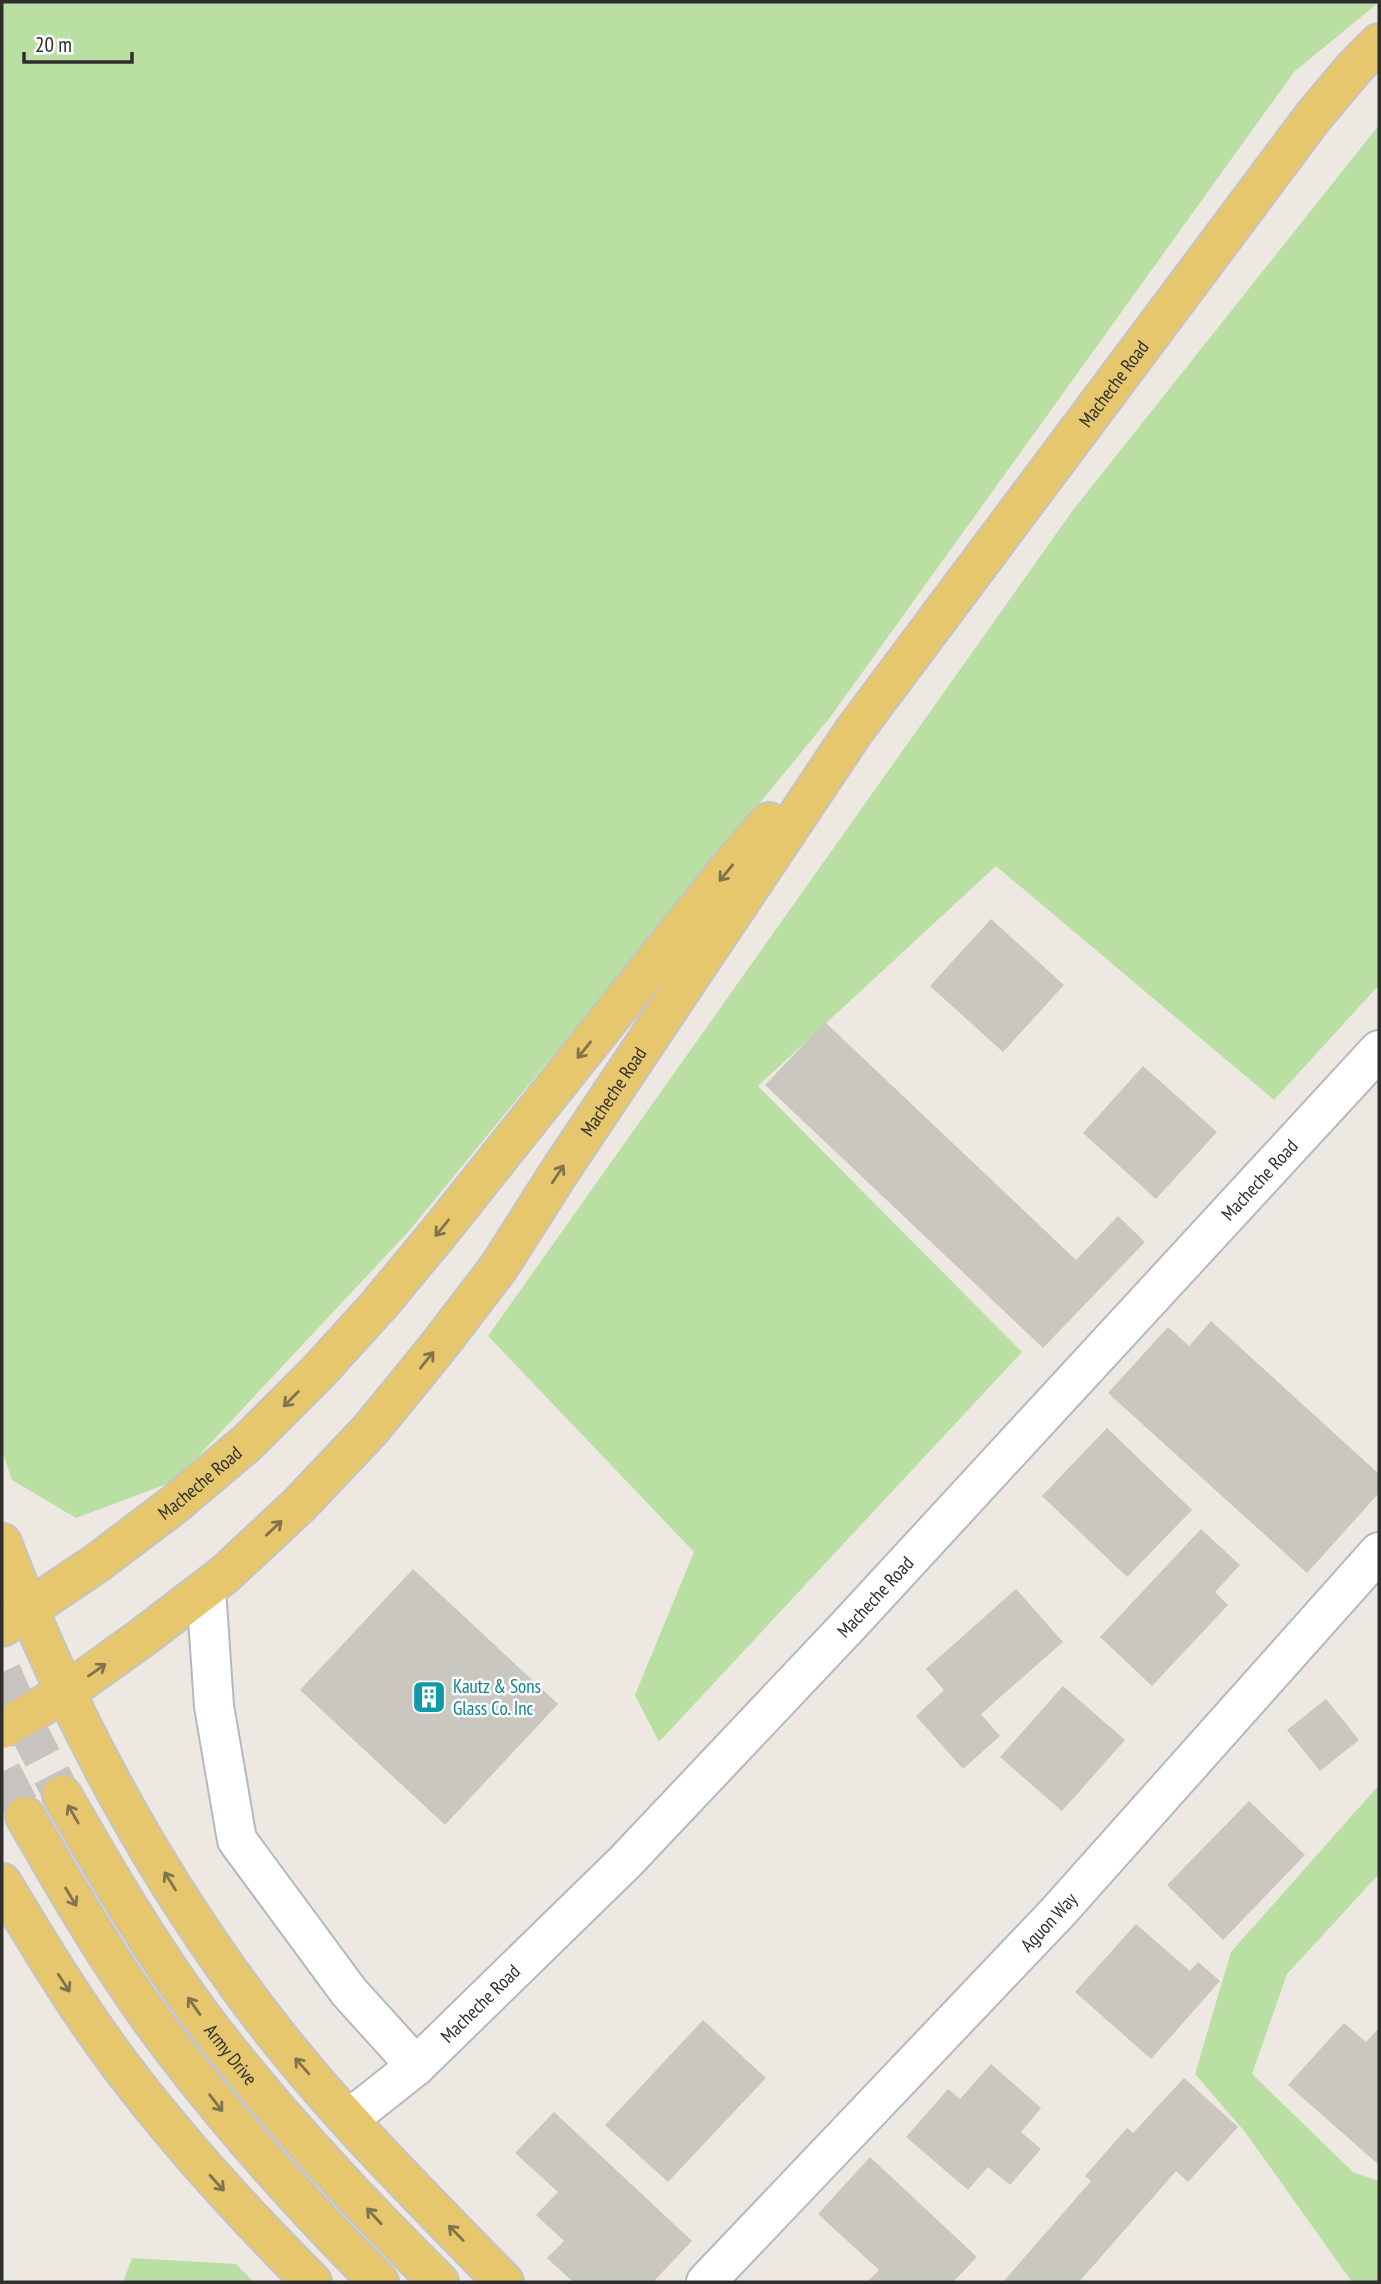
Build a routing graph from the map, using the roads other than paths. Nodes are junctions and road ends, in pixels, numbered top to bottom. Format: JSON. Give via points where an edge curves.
{"nodes":[{"id":1,"x":1379,"y":43,"type":"edge"},
{"id":2,"x":854,"y":732,"type":"junction"},
{"id":3,"x":1379,"y":1050,"type":"edge"},
{"id":4,"x":2,"y":1543,"type":"edge"},
{"id":5,"x":1379,"y":1552,"type":"edge"},
{"id":6,"x":206,"y":1589,"type":"junction"},
{"id":7,"x":11,"y":1620,"type":"edge"},
{"id":8,"x":52,"y":1700,"type":"junction"},
{"id":9,"x":2,"y":1729,"type":"edge"},
{"id":10,"x":62,"y":1795,"type":"tunnel mouth"},
{"id":11,"x":25,"y":1816,"type":"tunnel mouth"},
{"id":12,"x":2,"y":1883,"type":"edge"},
{"id":13,"x":416,"y":2066,"type":"junction"},
{"id":14,"x":349,"y":2119,"type":"junction"},
{"id":15,"x":312,"y":2282,"type":"edge"},
{"id":16,"x":379,"y":2282,"type":"edge"},
{"id":17,"x":439,"y":2282,"type":"edge"},
{"id":18,"x":504,"y":2282,"type":"edge"},
{"id":19,"x":706,"y":2282,"type":"edge"}],
"edges":[{"from":1,"to":2,"type":"main road","name":"Macheche Road","via":[[1313,117]]},
{"from":6,"to":2,"type":"main road","name":"Macheche Road","one_way":true,"via":[[308,1496],[372,1429],[453,1327],[499,1266]]},
{"from":2,"to":7,"type":"main road","name":"Macheche Road","one_way":true,"via":[[731,866],[441,1230],[319,1371],[248,1442],[175,1504]]},
{"from":3,"to":13,"type":"street","name":"Macheche Road","via":[[625,1862]]},
{"from":4,"to":7,"type":"main road"},
{"from":5,"to":19,"type":"street","name":"Aguon Way","via":[[1058,1912]]},
{"from":8,"to":6,"type":"main road","name":"Macheche Road","one_way":true},
{"from":6,"to":13,"type":"street","via":[[214,1706],[237,1840],[349,1992]]},
{"from":7,"to":8,"type":"main road"},
{"from":8,"to":9,"type":"main road","name":"Macheche Road","bridge":true},
{"from":14,"to":8,"type":"main road","one_way":true,"via":[[242,1991],[105,1772]]},
{"from":17,"to":10,"type":"main road","name":"Army Drive","one_way":true,"via":[[313,2151],[204,2019],[110,1879]]},
{"from":11,"to":16,"type":"main road","one_way":true,"via":[[74,1901],[170,2045],[282,2179]]},
{"from":12,"to":15,"type":"main road","one_way":true,"via":[[133,2081],[232,2200]]},
{"from":13,"to":14,"type":"street","name":"Macheche Road"},
{"from":18,"to":14,"type":"main road","one_way":true}]}
